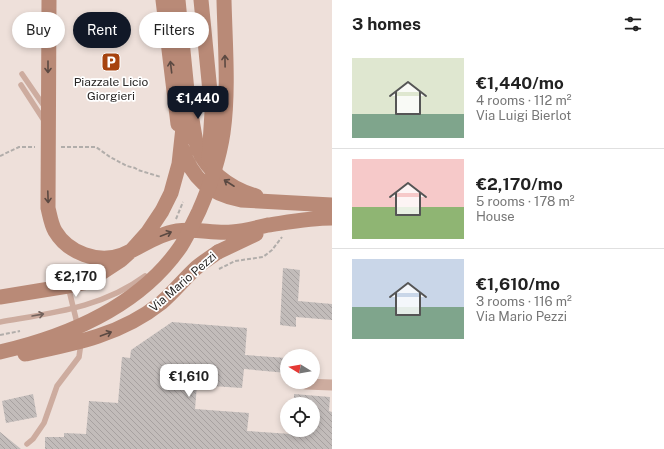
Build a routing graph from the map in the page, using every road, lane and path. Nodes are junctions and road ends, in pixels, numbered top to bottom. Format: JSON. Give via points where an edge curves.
{"nodes":[{"id":1,"x":49,"y":0,"type":"edge"},
{"id":2,"x":163,"y":0,"type":"edge"},
{"id":3,"x":178,"y":0,"type":"edge"},
{"id":4,"x":201,"y":0,"type":"edge"},
{"id":5,"x":224,"y":0,"type":"edge"},
{"id":6,"x":22,"y":74,"type":"dead end"},
{"id":7,"x":21,"y":85,"type":"dead end"},
{"id":8,"x":187,"y":90,"type":"junction"},
{"id":9,"x":48,"y":111,"type":"junction"},
{"id":10,"x":47,"y":126,"type":"junction"},
{"id":11,"x":48,"y":147,"type":"junction"},
{"id":12,"x":182,"y":147,"type":"junction"},
{"id":13,"x":0,"y":156,"type":"edge"},
{"id":14,"x":174,"y":181,"type":"junction"},
{"id":15,"x":279,"y":201,"type":"junction"},
{"id":16,"x":332,"y":205,"type":"edge"},
{"id":17,"x":332,"y":218,"type":"edge"},
{"id":18,"x":194,"y":221,"type":"junction"},
{"id":19,"x":295,"y":222,"type":"junction"},
{"id":20,"x":187,"y":237,"type":"junction"},
{"id":21,"x":131,"y":251,"type":"junction"},
{"id":22,"x":68,"y":286,"type":"junction"},
{"id":23,"x":0,"y":297,"type":"edge"},
{"id":24,"x":0,"y":322,"type":"edge"},
{"id":25,"x":73,"y":336,"type":"dead end"},
{"id":26,"x":0,"y":353,"type":"edge"},
{"id":27,"x":0,"y":358,"type":"edge"},
{"id":28,"x":320,"y":385,"type":"edge"},
{"id":29,"x":332,"y":385,"type":"edge"},
{"id":30,"x":27,"y":444,"type":"dead end"}],
"edges":[{"from":1,"to":9,"type":"street","one_way":true},
{"from":12,"to":2,"type":"street","one_way":true},
{"from":3,"to":8,"type":"street"},
{"from":4,"to":18,"type":"street","bridge":true,"via":[[212,126],[208,173]]},
{"from":18,"to":5,"type":"street","one_way":true,"bridge":true,"via":[[213,176],[223,132],[226,88]]},
{"from":6,"to":9,"type":"lane"},
{"from":7,"to":10,"type":"lane"},
{"from":8,"to":12,"type":"street"},
{"from":15,"to":8,"type":"street","one_way":true,"via":[[244,193],[209,167],[196,142]]},
{"from":9,"to":10,"type":"street"},
{"from":10,"to":11,"type":"street"},
{"from":11,"to":13,"type":"path","via":[[19,147]]},
{"from":11,"to":14,"type":"path","via":[[96,147],[127,166]]},
{"from":11,"to":21,"type":"street","one_way":true,"via":[[48,208],[61,239],[72,249],[91,257],[112,258]]},
{"from":12,"to":14,"type":"street"},
{"from":12,"to":15,"type":"street","via":[[194,173],[216,193],[241,200]]},
{"from":14,"to":21,"type":"street","via":[[162,211]]},
{"from":15,"to":16,"type":"street"},
{"from":17,"to":19,"type":"street"},
{"from":18,"to":20,"type":"street","bridge":true},
{"from":21,"to":19,"type":"street","one_way":true,"via":[[174,231],[232,232]]},
{"from":27,"to":19,"type":"street","name":"Via Mario Pezzi","one_way":true,"bridge":true,"via":[[74,344],[120,328],[159,304],[178,288],[195,268],[218,252],[251,235]]},
{"from":24,"to":20,"type":"lane","one_way":true,"bridge":true,"via":[[81,307],[113,296],[155,269]]},
{"from":20,"to":26,"type":"street","bridge":true,"via":[[150,282],[118,307],[51,337]]},
{"from":21,"to":22,"type":"street","via":[[95,277]]},
{"from":22,"to":23,"type":"street"},
{"from":22,"to":30,"type":"lane","via":[[80,334],[79,358],[60,381],[42,427]]},
{"from":25,"to":26,"type":"lane"},
{"from":28,"to":29,"type":"street"}]}
